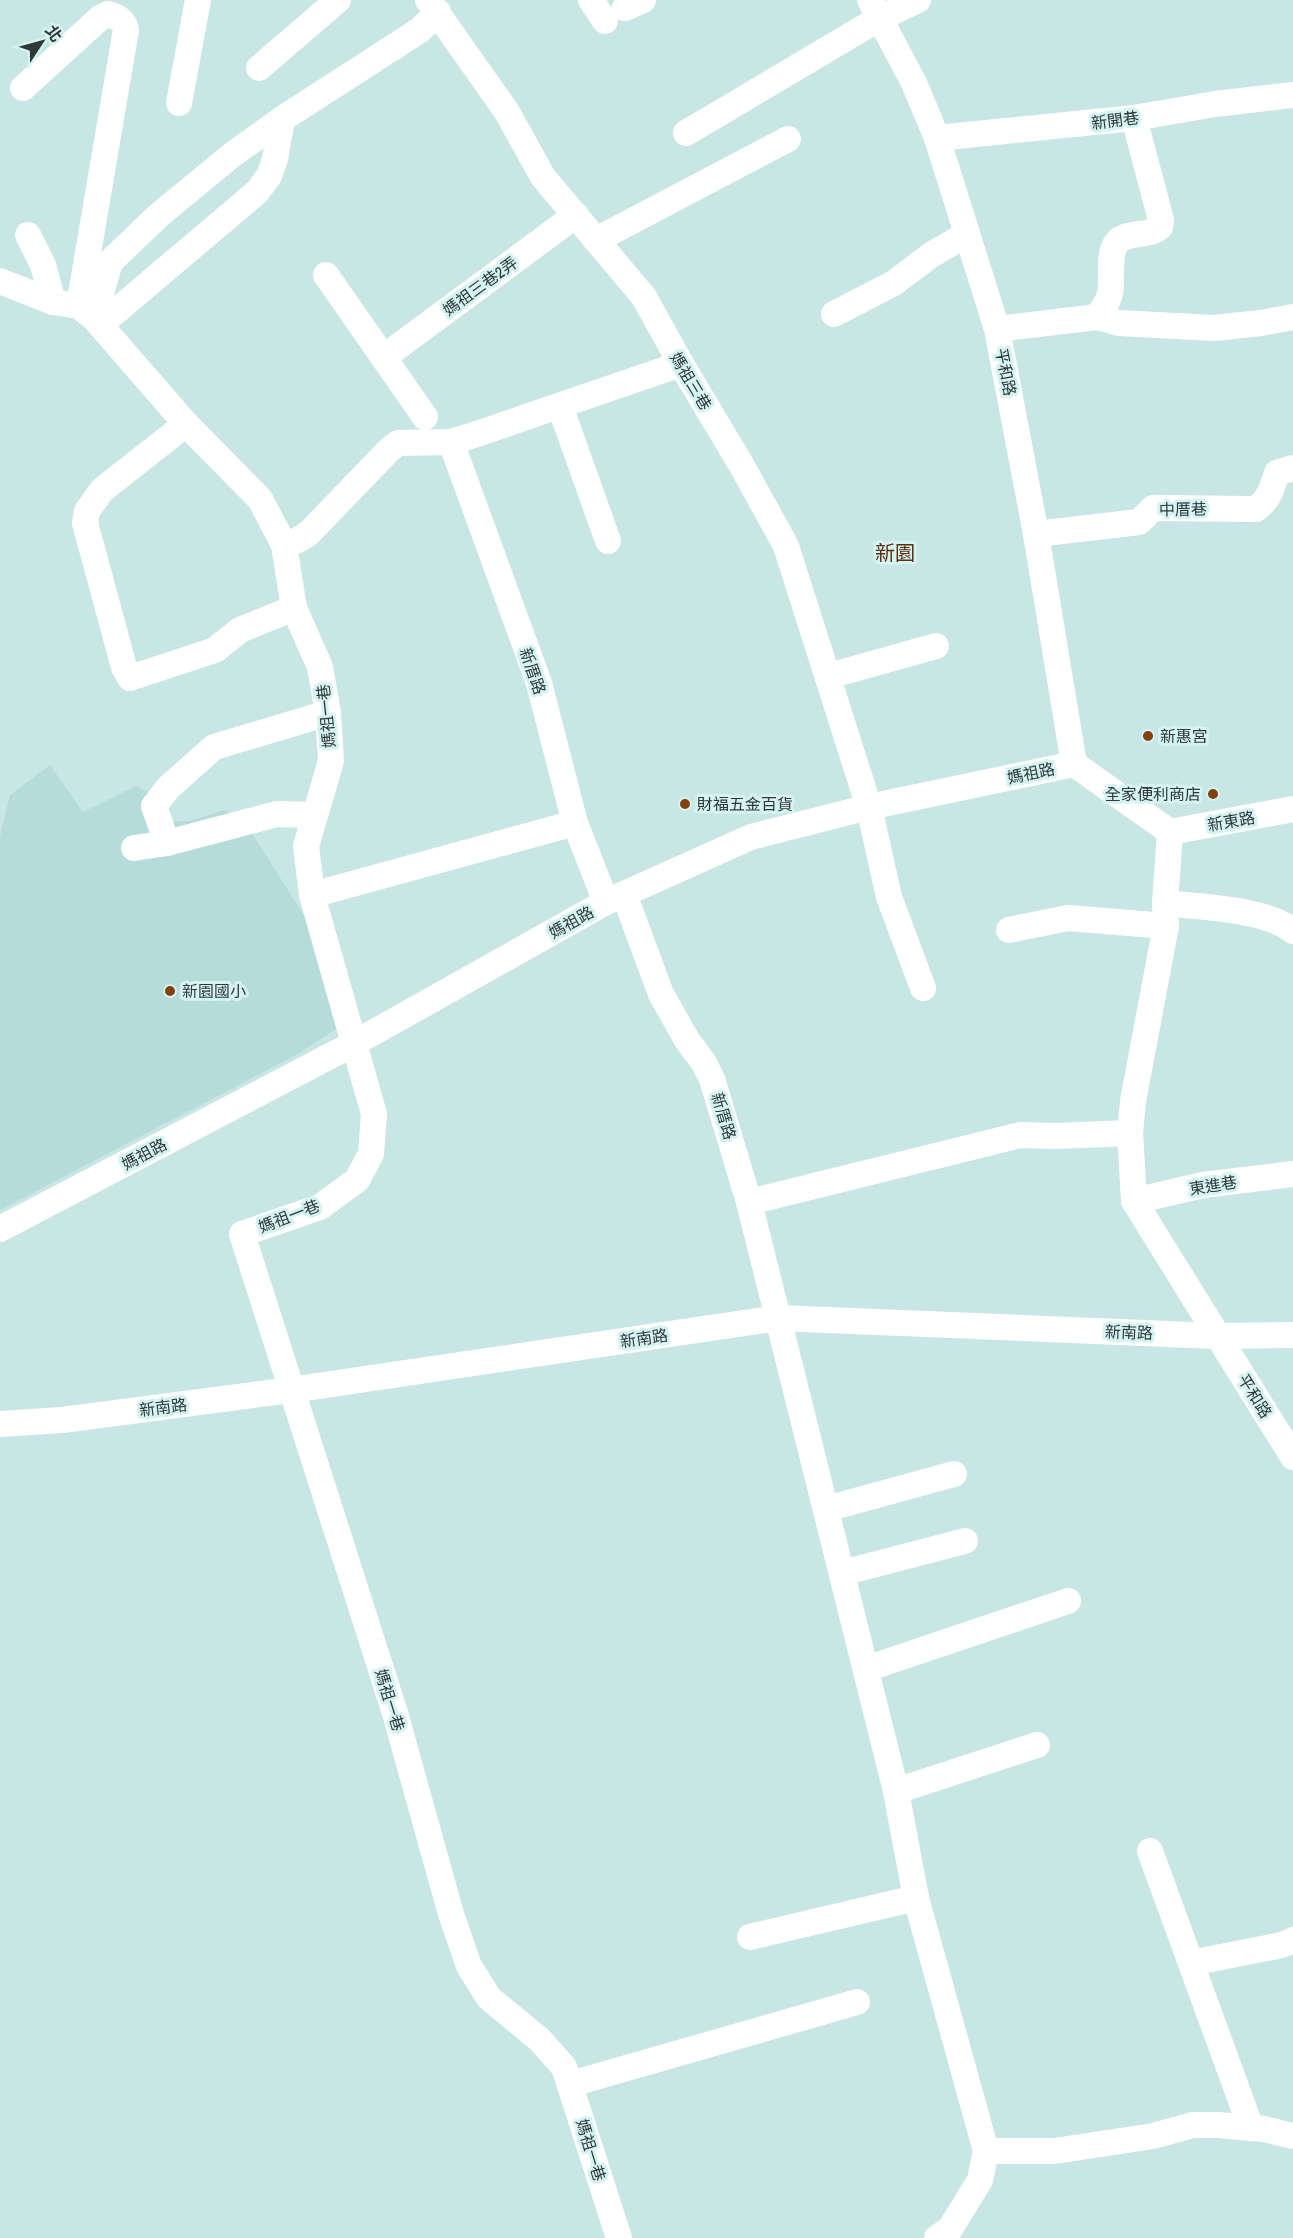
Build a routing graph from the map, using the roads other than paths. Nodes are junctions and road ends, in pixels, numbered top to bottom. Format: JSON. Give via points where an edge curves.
{"nodes":[{"id":1,"x":198,"y":0,"type":"edge"},
{"id":2,"x":338,"y":0,"type":"edge"},
{"id":3,"x":591,"y":0,"type":"edge"},
{"id":4,"x":918,"y":0,"type":"edge"},
{"id":5,"x":433,"y":6,"type":"edge"},
{"id":6,"x":875,"y":9,"type":"edge"},
{"id":7,"x":624,"y":10,"type":"edge"},
{"id":8,"x":259,"y":68,"type":"dead end"},
{"id":9,"x":23,"y":88,"type":"dead end"},
{"id":10,"x":1293,"y":95,"type":"edge"},
{"id":11,"x":178,"y":103,"type":"dead end"},
{"id":12,"x":1134,"y":118,"type":"junction"},
{"id":13,"x":282,"y":119,"type":"junction"},
{"id":14,"x":686,"y":133,"type":"dead end"},
{"id":15,"x":937,"y":138,"type":"junction"},
{"id":16,"x":788,"y":139,"type":"dead end"},
{"id":17,"x":576,"y":215,"type":"junction"},
{"id":18,"x":967,"y":234,"type":"junction"},
{"id":19,"x":28,"y":235,"type":"dead end"},
{"id":20,"x":596,"y":240,"type":"junction"},
{"id":21,"x":326,"y":275,"type":"dead end"},
{"id":22,"x":0,"y":281,"type":"edge"},
{"id":23,"x":53,"y":302,"type":"junction"},
{"id":24,"x":834,"y":314,"type":"dead end"},
{"id":25,"x":91,"y":316,"type":"junction"},
{"id":26,"x":1097,"y":317,"type":"junction"},
{"id":27,"x":1293,"y":317,"type":"edge"},
{"id":28,"x":998,"y":329,"type":"junction"},
{"id":29,"x":384,"y":357,"type":"junction"},
{"id":30,"x":681,"y":364,"type":"junction"},
{"id":31,"x":560,"y":406,"type":"junction"},
{"id":32,"x":425,"y":417,"type":"dead end"},
{"id":33,"x":186,"y":424,"type":"junction"},
{"id":34,"x":451,"y":442,"type":"junction"},
{"id":35,"x":1285,"y":471,"type":"edge"},
{"id":36,"x":1036,"y":534,"type":"junction"},
{"id":37,"x":608,"y":541,"type":"dead end"},
{"id":38,"x":284,"y":545,"type":"junction"},
{"id":39,"x":294,"y":608,"type":"junction"},
{"id":40,"x":936,"y":646,"type":"dead end"},
{"id":41,"x":829,"y":676,"type":"junction"},
{"id":42,"x":328,"y":713,"type":"junction"},
{"id":43,"x":1074,"y":764,"type":"junction"},
{"id":44,"x":869,"y":807,"type":"junction"},
{"id":45,"x":1293,"y":809,"type":"edge"},
{"id":46,"x":315,"y":815,"type":"junction"},
{"id":47,"x":575,"y":823,"type":"junction"},
{"id":48,"x":1170,"y":832,"type":"junction"},
{"id":49,"x":167,"y":843,"type":"junction"},
{"id":50,"x":134,"y":848,"type":"dead end"},
{"id":51,"x":312,"y":895,"type":"junction"},
{"id":52,"x":615,"y":898,"type":"junction"},
{"id":53,"x":1166,"y":915,"type":"junction"},
{"id":54,"x":1009,"y":930,"type":"dead end"},
{"id":55,"x":1293,"y":931,"type":"edge"},
{"id":56,"x":923,"y":988,"type":"dead end"},
{"id":57,"x":353,"y":1044,"type":"junction"},
{"id":58,"x":1130,"y":1133,"type":"junction"},
{"id":59,"x":1293,"y":1174,"type":"edge"},
{"id":60,"x":1134,"y":1201,"type":"junction"},
{"id":61,"x":749,"y":1202,"type":"junction"},
{"id":62,"x":0,"y":1228,"type":"edge"},
{"id":63,"x":778,"y":1318,"type":"junction"},
{"id":64,"x":1293,"y":1335,"type":"edge"},
{"id":65,"x":1216,"y":1336,"type":"junction"},
{"id":66,"x":291,"y":1390,"type":"junction"},
{"id":67,"x":0,"y":1424,"type":"edge"},
{"id":68,"x":1293,"y":1457,"type":"edge"},
{"id":69,"x":954,"y":1474,"type":"dead end"},
{"id":70,"x":826,"y":1509,"type":"junction"},
{"id":71,"x":965,"y":1541,"type":"dead end"},
{"id":72,"x":842,"y":1573,"type":"junction"},
{"id":73,"x":1068,"y":1601,"type":"dead end"},
{"id":74,"x":866,"y":1669,"type":"junction"},
{"id":75,"x":1037,"y":1745,"type":"dead end"},
{"id":76,"x":896,"y":1791,"type":"junction"},
{"id":77,"x":1150,"y":1851,"type":"dead end"},
{"id":78,"x":916,"y":1898,"type":"junction"},
{"id":79,"x":750,"y":1937,"type":"dead end"},
{"id":80,"x":1293,"y":1940,"type":"edge"},
{"id":81,"x":1191,"y":1963,"type":"junction"},
{"id":82,"x":858,"y":2002,"type":"dead end"},
{"id":83,"x":571,"y":2084,"type":"junction"},
{"id":84,"x":1251,"y":2128,"type":"junction"},
{"id":85,"x":1293,"y":2136,"type":"edge"},
{"id":86,"x":986,"y":2151,"type":"junction"},
{"id":87,"x":619,"y":2238,"type":"edge"},
{"id":88,"x":937,"y":2238,"type":"edge"}],
"edges":[{"from":1,"to":11,"type":"street"},
{"from":2,"to":8,"type":"street"},
{"from":3,"to":7,"type":"street"},
{"from":4,"to":6,"type":"street"},
{"from":5,"to":13,"type":"street","via":[[420,30]]},
{"from":5,"to":17,"type":"street","name":"媽祖三巷","via":[[507,112],[543,177]]},
{"from":6,"to":14,"type":"street"},
{"from":6,"to":15,"type":"street","name":"平和路","via":[[914,83]]},
{"from":9,"to":25,"type":"street","via":[[100,18],[108,14],[125,24]]},
{"from":10,"to":12,"type":"street","name":"新開巷"},
{"from":12,"to":15,"type":"street","name":"新開巷"},
{"from":12,"to":26,"type":"street","via":[[1160,226],[1117,242],[1110,296]]},
{"from":13,"to":25,"type":"street","via":[[159,215],[110,262]]},
{"from":13,"to":25,"type":"street","via":[[269,176],[257,192]]},
{"from":15,"to":18,"type":"street","name":"平和路"},
{"from":16,"to":20,"type":"street"},
{"from":17,"to":20,"type":"street","name":"媽祖三巷"},
{"from":17,"to":29,"type":"street","name":"媽祖三巷2弄"},
{"from":18,"to":24,"type":"street","via":[[894,283]]},
{"from":18,"to":28,"type":"street","name":"平和路"},
{"from":19,"to":23,"type":"street","via":[[43,265]]},
{"from":20,"to":30,"type":"street","name":"媽祖三巷","via":[[644,297]]},
{"from":21,"to":29,"type":"street"},
{"from":22,"to":23,"type":"street"},
{"from":23,"to":25,"type":"street"},
{"from":25,"to":33,"type":"street","name":"媽祖一巷"},
{"from":26,"to":27,"type":"street","via":[[1214,328]]},
{"from":26,"to":28,"type":"street"},
{"from":28,"to":36,"type":"street","name":"平和路"},
{"from":29,"to":32,"type":"street"},
{"from":30,"to":31,"type":"street"},
{"from":30,"to":41,"type":"street","name":"媽祖三巷","via":[[786,546]]},
{"from":31,"to":34,"type":"street"},
{"from":31,"to":37,"type":"street"},
{"from":33,"to":38,"type":"street","name":"媽祖一巷","via":[[260,499]]},
{"from":33,"to":39,"type":"street","via":[[102,490],[87,511],[85,523],[130,678],[214,651],[240,630]]},
{"from":34,"to":38,"type":"street","via":[[398,443],[309,533]]},
{"from":34,"to":47,"type":"street","name":"新厝路","via":[[539,684]]},
{"from":35,"to":36,"type":"street","name":"中厝巷","via":[[1256,509],[1153,508],[1139,522]]},
{"from":36,"to":43,"type":"street","name":"平和路"},
{"from":38,"to":39,"type":"street","name":"媽祖一巷"},
{"from":39,"to":42,"type":"street","name":"媽祖一巷","via":[[320,667]]},
{"from":40,"to":41,"type":"street"},
{"from":41,"to":44,"type":"street","name":"媽祖三巷"},
{"from":42,"to":46,"type":"street","name":"媽祖一巷","via":[[331,761]]},
{"from":42,"to":49,"type":"street","via":[[214,747],[168,788],[154,806]]},
{"from":43,"to":44,"type":"street","name":"媽祖路"},
{"from":43,"to":48,"type":"street","name":"媽祖路"},
{"from":44,"to":52,"type":"street","name":"媽祖路","via":[[751,837]]},
{"from":44,"to":56,"type":"street","name":"媽祖三巷","via":[[889,897]]},
{"from":45,"to":48,"type":"street","name":"新東路"},
{"from":46,"to":49,"type":"street","via":[[277,814]]},
{"from":46,"to":51,"type":"street","name":"媽祖一巷","via":[[306,846]]},
{"from":47,"to":51,"type":"street"},
{"from":47,"to":52,"type":"street","name":"新厝路"},
{"from":48,"to":53,"type":"street"},
{"from":49,"to":50,"type":"street"},
{"from":51,"to":57,"type":"street","name":"媽祖一巷"},
{"from":52,"to":57,"type":"street","name":"媽祖路"},
{"from":52,"to":61,"type":"street","name":"新厝路","via":[[662,994],[712,1079]]},
{"from":53,"to":54,"type":"street","via":[[1068,918]]},
{"from":53,"to":55,"type":"street","via":[[1239,912],[1272,919]]},
{"from":53,"to":58,"type":"street"},
{"from":57,"to":62,"type":"street","name":"媽祖路"},
{"from":57,"to":66,"type":"street","name":"媽祖一巷","via":[[374,1114],[370,1154],[357,1180],[320,1207],[242,1234]]},
{"from":58,"to":60,"type":"street"},
{"from":58,"to":61,"type":"street","via":[[1020,1135]]},
{"from":59,"to":60,"type":"street","name":"東進巷","via":[[1203,1185]]},
{"from":60,"to":65,"type":"street","name":"平和路"},
{"from":61,"to":63,"type":"street","name":"新厝路"},
{"from":63,"to":65,"type":"street","name":"新南路"},
{"from":63,"to":66,"type":"street","name":"新南路"},
{"from":63,"to":70,"type":"street","name":"新厝路"},
{"from":64,"to":65,"type":"street","name":"新南路"},
{"from":65,"to":68,"type":"street","name":"平和路"},
{"from":66,"to":67,"type":"street","name":"新南路","via":[[62,1420]]},
{"from":66,"to":83,"type":"street","name":"媽祖一巷","via":[[395,1713],[469,1966],[489,1998],[540,2040],[564,2067]]},
{"from":69,"to":70,"type":"street"},
{"from":70,"to":72,"type":"street","name":"新厝路"},
{"from":71,"to":72,"type":"street"},
{"from":72,"to":74,"type":"street","name":"新厝路"},
{"from":73,"to":74,"type":"street"},
{"from":74,"to":76,"type":"street","name":"新厝路"},
{"from":75,"to":76,"type":"street"},
{"from":76,"to":78,"type":"street","name":"新厝路"},
{"from":77,"to":81,"type":"street"},
{"from":78,"to":79,"type":"street"},
{"from":78,"to":86,"type":"street","name":"新厝路"},
{"from":80,"to":81,"type":"street"},
{"from":81,"to":84,"type":"street"},
{"from":82,"to":83,"type":"street"},
{"from":83,"to":87,"type":"street","name":"媽祖一巷"},
{"from":84,"to":85,"type":"street"},
{"from":84,"to":86,"type":"street","via":[[1193,2125],[1153,2136],[1055,2151]]},
{"from":86,"to":88,"type":"street","via":[[980,2180],[950,2229]]}]}
